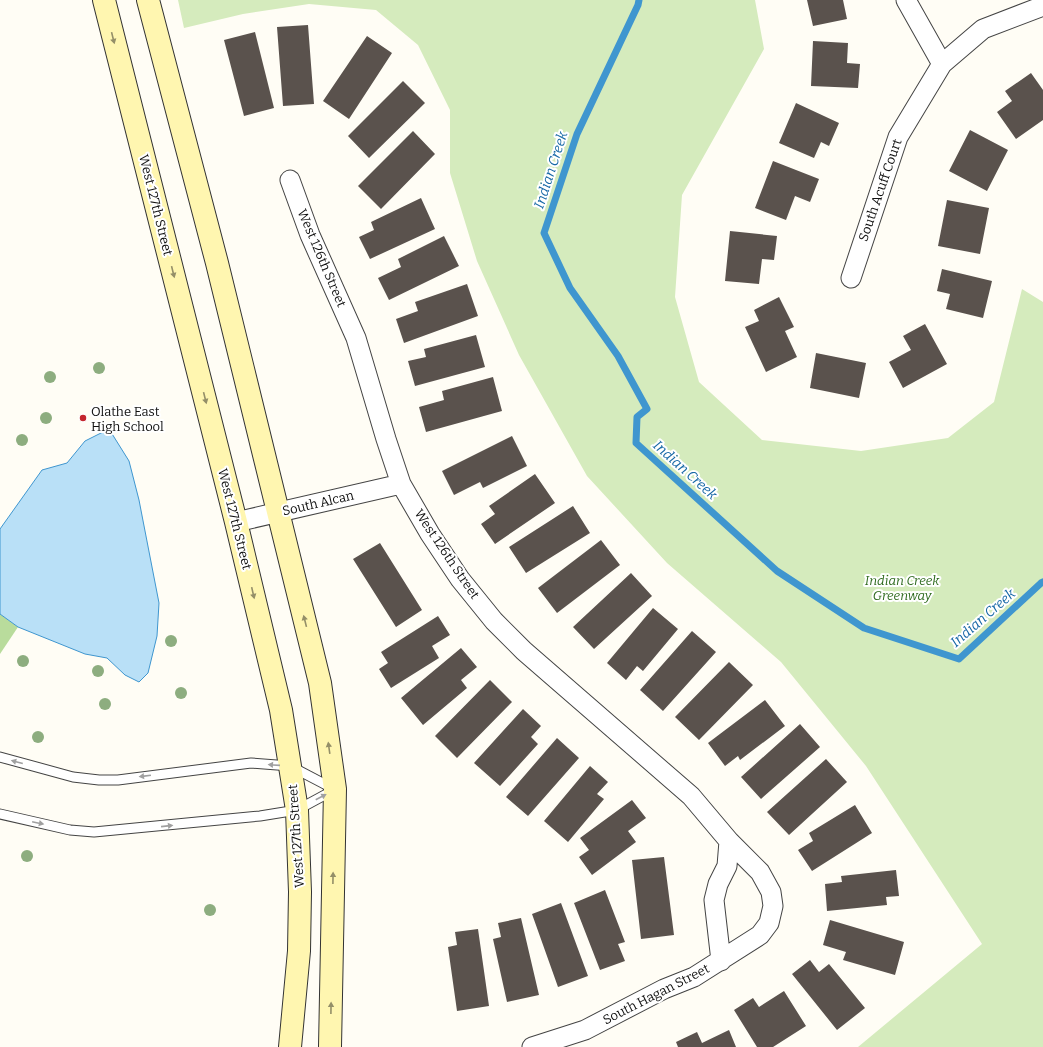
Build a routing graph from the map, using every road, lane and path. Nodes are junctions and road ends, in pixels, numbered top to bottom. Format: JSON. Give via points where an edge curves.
{"nodes":[{"id":1,"x":104,"y":0,"type":"edge"},
{"id":2,"x":148,"y":0,"type":"edge"},
{"id":3,"x":906,"y":0,"type":"edge"},
{"id":4,"x":1043,"y":6,"type":"edge"},
{"id":5,"x":942,"y":64,"type":"junction"},
{"id":6,"x":290,"y":180,"type":"dead end"},
{"id":7,"x":851,"y":278,"type":"dead end"},
{"id":8,"x":401,"y":484,"type":"junction"},
{"id":9,"x":278,"y":512,"type":"junction"},
{"id":10,"x":236,"y":522,"type":"junction"},
{"id":11,"x":0,"y":757,"type":"edge"},
{"id":12,"x":290,"y":766,"type":"junction"},
{"id":13,"x":335,"y":789,"type":"junction"},
{"id":14,"x":297,"y":810,"type":"junction"},
{"id":15,"x":0,"y":814,"type":"edge"},
{"id":16,"x":730,"y":841,"type":"junction"},
{"id":17,"x":721,"y":961,"type":"junction"},
{"id":18,"x":290,"y":1047,"type":"edge"},
{"id":19,"x":330,"y":1047,"type":"edge"},
{"id":20,"x":532,"y":1047,"type":"edge"}],
"edges":[{"from":1,"to":10,"type":"main road","name":"West 127th Street","one_way":true},
{"from":2,"to":9,"type":"main road","via":[[217,263]]},
{"from":3,"to":5,"type":"street"},
{"from":4,"to":5,"type":"street","name":"South Acuff Court","via":[[983,29]]},
{"from":5,"to":7,"type":"street","name":"South Acuff Court","via":[[898,137]]},
{"from":6,"to":8,"type":"street","name":"West 126th Street","via":[[310,236],[356,338]]},
{"from":8,"to":9,"type":"street","name":"South Alcan"},
{"from":8,"to":16,"type":"street","name":"West 126th Street","via":[[460,579],[494,620],[524,651],[691,796]]},
{"from":9,"to":10,"type":"street","name":"South Alcan"},
{"from":13,"to":9,"type":"main road","one_way":true,"via":[[320,683]]},
{"from":10,"to":12,"type":"main road","name":"West 127th Street","one_way":true,"via":[[281,710]]},
{"from":12,"to":11,"type":"lane","one_way":true,"via":[[252,763],[118,780],[99,780],[73,777]]},
{"from":12,"to":13,"type":"lane"},
{"from":12,"to":14,"type":"main road","name":"West 127th Street"},
{"from":14,"to":13,"type":"lane","one_way":true},
{"from":19,"to":13,"type":"main road","one_way":true},
{"from":15,"to":14,"type":"lane","one_way":true,"via":[[70,830],[94,832]]},
{"from":14,"to":18,"type":"main road","name":"West 127th Street","via":[[299,951]]},
{"from":16,"to":17,"type":"street","via":[[727,866],[714,900]]},
{"from":16,"to":17,"type":"street","name":"South Hagan Street","via":[[760,872],[771,892],[773,906],[769,923],[760,936]]},
{"from":17,"to":20,"type":"street","name":"South Hagan Street","via":[[694,977],[664,989],[585,1030]]}]}
